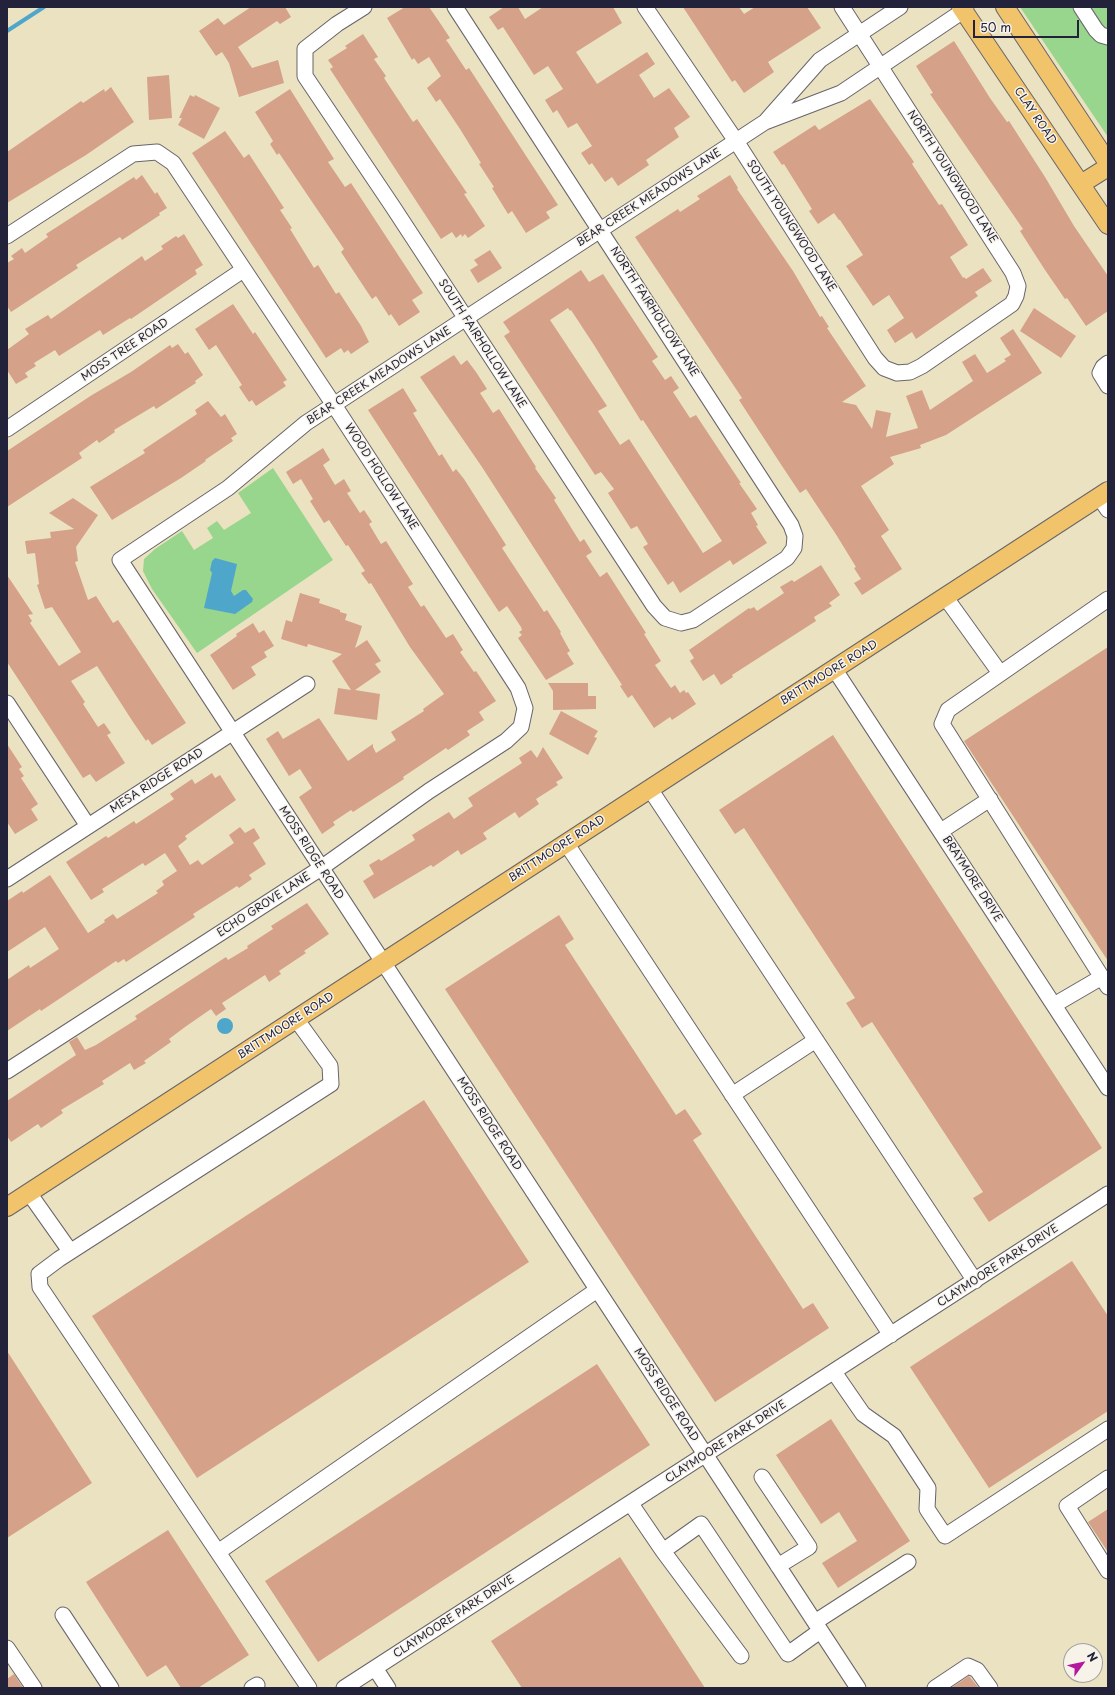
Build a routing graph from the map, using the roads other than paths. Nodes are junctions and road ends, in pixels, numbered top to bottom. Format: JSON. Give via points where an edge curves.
{"nodes":[{"id":1,"x":364,"y":7,"type":"edge"},
{"id":2,"x":455,"y":7,"type":"edge"},
{"id":3,"x":645,"y":7,"type":"edge"},
{"id":4,"x":842,"y":7,"type":"edge"},
{"id":5,"x":900,"y":7,"type":"edge"},
{"id":6,"x":1005,"y":7,"type":"edge"},
{"id":7,"x":1081,"y":7,"type":"edge"},
{"id":8,"x":963,"y":8,"type":"edge"},
{"id":9,"x":860,"y":34,"type":"junction"},
{"id":10,"x":1108,"y":37,"type":"edge"},
{"id":11,"x":881,"y":66,"type":"junction"},
{"id":12,"x":765,"y":122,"type":"junction"},
{"id":13,"x":736,"y":141,"type":"junction"},
{"id":14,"x":1108,"y":163,"type":"edge"},
{"id":15,"x":1108,"y":167,"type":"edge"},
{"id":16,"x":1081,"y":184,"type":"junction"},
{"id":17,"x":1108,"y":225,"type":"edge"},
{"id":18,"x":600,"y":230,"type":"junction"},
{"id":19,"x":7,"y":236,"type":"edge"},
{"id":20,"x":243,"y":270,"type":"junction"},
{"id":21,"x":466,"y":319,"type":"junction"},
{"id":22,"x":966,"y":336,"type":"joint"},
{"id":23,"x":1108,"y":363,"type":"edge"},
{"id":24,"x":1108,"y":386,"type":"edge"},
{"id":25,"x":334,"y":405,"type":"junction"},
{"id":26,"x":7,"y":429,"type":"edge"},
{"id":27,"x":1105,"y":499,"type":"edge"},
{"id":28,"x":120,"y":560,"type":"joint"},
{"id":29,"x":745,"y":587,"type":"joint"},
{"id":30,"x":946,"y":598,"type":"junction"},
{"id":31,"x":1108,"y":599,"type":"edge"},
{"id":32,"x":835,"y":670,"type":"junction"},
{"id":33,"x":1000,"y":673,"type":"junction"},
{"id":34,"x":307,"y":684,"type":"dead end"},
{"id":35,"x":518,"y":688,"type":"joint"},
{"id":36,"x":7,"y":702,"type":"edge"},
{"id":37,"x":232,"y":732,"type":"junction"},
{"id":38,"x":650,"y":789,"type":"junction"},
{"id":39,"x":990,"y":800,"type":"junction"},
{"id":40,"x":88,"y":826,"type":"junction"},
{"id":41,"x":941,"y":831,"type":"junction"},
{"id":42,"x":566,"y":843,"type":"junction"},
{"id":43,"x":321,"y":868,"type":"junction"},
{"id":44,"x":7,"y":879,"type":"edge"},
{"id":45,"x":383,"y":963,"type":"junction"},
{"id":46,"x":1105,"y":982,"type":"edge"},
{"id":47,"x":1054,"y":1005,"type":"junction"},
{"id":48,"x":296,"y":1020,"type":"junction"},
{"id":49,"x":816,"y":1040,"type":"junction"},
{"id":50,"x":7,"y":1071,"type":"edge"},
{"id":51,"x":1108,"y":1088,"type":"edge"},
{"id":52,"x":732,"y":1095,"type":"junction"},
{"id":53,"x":30,"y":1193,"type":"junction"},
{"id":54,"x":1107,"y":1197,"type":"edge"},
{"id":55,"x":7,"y":1207,"type":"edge"},
{"id":56,"x":70,"y":1251,"type":"junction"},
{"id":57,"x":975,"y":1281,"type":"junction"},
{"id":58,"x":597,"y":1290,"type":"junction"},
{"id":59,"x":891,"y":1335,"type":"junction"},
{"id":60,"x":834,"y":1372,"type":"junction"},
{"id":61,"x":1108,"y":1429,"type":"edge"},
{"id":62,"x":706,"y":1455,"type":"junction"},
{"id":63,"x":762,"y":1477,"type":"dead end"},
{"id":64,"x":1108,"y":1478,"type":"edge"},
{"id":65,"x":631,"y":1504,"type":"junction"},
{"id":66,"x":663,"y":1551,"type":"junction"},
{"id":67,"x":218,"y":1552,"type":"junction"},
{"id":68,"x":908,"y":1562,"type":"dead end"},
{"id":69,"x":778,"y":1566,"type":"junction"},
{"id":70,"x":1108,"y":1571,"type":"edge"},
{"id":71,"x":63,"y":1615,"type":"dead end"},
{"id":72,"x":818,"y":1627,"type":"junction"},
{"id":73,"x":7,"y":1648,"type":"edge"},
{"id":74,"x":741,"y":1656,"type":"dead end"},
{"id":75,"x":374,"y":1668,"type":"junction"},
{"id":76,"x":34,"y":1688,"type":"edge"},
{"id":77,"x":111,"y":1688,"type":"edge"},
{"id":78,"x":309,"y":1688,"type":"edge"},
{"id":79,"x":344,"y":1688,"type":"edge"},
{"id":80,"x":388,"y":1688,"type":"edge"},
{"id":81,"x":858,"y":1688,"type":"edge"},
{"id":82,"x":935,"y":1688,"type":"edge"},
{"id":83,"x":990,"y":1688,"type":"edge"}],
"edges":[{"from":1,"to":21,"type":"street","name":"SOUTH FAIRHOLLOW LANE","via":[[305,49],[305,76]]},
{"from":2,"to":18,"type":"street","name":"NORTH FAIRHOLLOW LANE"},
{"from":3,"to":13,"type":"street","name":"SOUTH YOUNGWOOD LANE"},
{"from":4,"to":9,"type":"street","name":"NORTH YOUNGWOOD LANE"},
{"from":5,"to":9,"type":"street","name":"BEAR CREEK MEADOWS LANE"},
{"from":6,"to":14,"type":"main road"},
{"from":7,"to":10,"type":"street","via":[[1096,30]]},
{"from":8,"to":11,"type":"street","name":"BEAR CREEK MEADOWS LANE"},
{"from":8,"to":16,"type":"main road","name":"CLAY ROAD"},
{"from":9,"to":11,"type":"street","name":"NORTH YOUNGWOOD LANE"},
{"from":9,"to":12,"type":"street","name":"BEAR CREEK MEADOWS LANE","via":[[820,60]]},
{"from":11,"to":12,"type":"street","name":"BEAR CREEK MEADOWS LANE","via":[[841,93]]},
{"from":11,"to":22,"type":"street","name":"NORTH YOUNGWOOD LANE","via":[[1013,273],[1018,286],[1012,304]]},
{"from":12,"to":13,"type":"street","name":"BEAR CREEK MEADOWS LANE"},
{"from":13,"to":18,"type":"street","name":"BEAR CREEK MEADOWS LANE"},
{"from":13,"to":22,"type":"street","name":"SOUTH YOUNGWOOD LANE","via":[[875,358],[884,368],[897,373],[910,372]]},
{"from":15,"to":16,"type":"main road"},
{"from":16,"to":17,"type":"main road","name":"CLAY ROAD"},
{"from":18,"to":21,"type":"street","name":"BEAR CREEK MEADOWS LANE"},
{"from":18,"to":29,"type":"street","name":"NORTH FAIRHOLLOW LANE","via":[[792,525],[795,536],[794,548],[787,558]]},
{"from":19,"to":20,"type":"street","name":"WOOD HOLLOW LANE","via":[[133,154],[157,152],[173,163]]},
{"from":20,"to":25,"type":"street","name":"WOOD HOLLOW LANE"},
{"from":20,"to":26,"type":"street","name":"MOSS TREE ROAD"},
{"from":21,"to":25,"type":"street","name":"BEAR CREEK MEADOWS LANE"},
{"from":21,"to":29,"type":"street","name":"SOUTH FAIRHOLLOW LANE","via":[[654,606],[665,618],[680,623],[693,620]]},
{"from":23,"to":24,"type":"street","via":[[1100,373]]},
{"from":25,"to":28,"type":"street","name":"BEAR CREEK MEADOWS LANE","via":[[306,423],[228,488]]},
{"from":25,"to":35,"type":"street","name":"WOOD HOLLOW LANE"},
{"from":27,"to":30,"type":"main road","name":"BRITTMOORE ROAD"},
{"from":28,"to":37,"type":"street","name":"MOSS RIDGE ROAD"},
{"from":30,"to":32,"type":"main road","name":"BRITTMOORE ROAD"},
{"from":30,"to":33,"type":"street"},
{"from":31,"to":33,"type":"street"},
{"from":32,"to":38,"type":"main road","name":"BRITTMOORE ROAD"},
{"from":32,"to":41,"type":"street","name":"BRAYMORE DRIVE"},
{"from":33,"to":39,"type":"street","via":[[948,710],[942,724]]},
{"from":34,"to":37,"type":"street","name":"MESA RIDGE ROAD"},
{"from":35,"to":43,"type":"street","name":"ECHO GROVE LANE","via":[[525,708],[521,727],[506,741]]},
{"from":36,"to":40,"type":"street"},
{"from":37,"to":40,"type":"street","name":"MESA RIDGE ROAD"},
{"from":37,"to":43,"type":"street","name":"MOSS RIDGE ROAD"},
{"from":38,"to":42,"type":"main road","name":"BRITTMOORE ROAD"},
{"from":38,"to":49,"type":"street"},
{"from":39,"to":41,"type":"street"},
{"from":39,"to":46,"type":"street"},
{"from":40,"to":44,"type":"street","name":"MESA RIDGE ROAD"},
{"from":41,"to":47,"type":"street","name":"BRAYMORE DRIVE"},
{"from":42,"to":45,"type":"main road","name":"BRITTMOORE ROAD"},
{"from":42,"to":52,"type":"street"},
{"from":43,"to":45,"type":"street","name":"MOSS RIDGE ROAD"},
{"from":43,"to":50,"type":"street","name":"ECHO GROVE LANE"},
{"from":45,"to":48,"type":"main road","name":"BRITTMOORE ROAD"},
{"from":45,"to":58,"type":"street","name":"MOSS RIDGE ROAD"},
{"from":46,"to":47,"type":"street"},
{"from":47,"to":51,"type":"street","name":"BRAYMORE DRIVE"},
{"from":48,"to":53,"type":"main road","name":"BRITTMOORE ROAD"},
{"from":48,"to":56,"type":"street","via":[[330,1066],[331,1084]]},
{"from":49,"to":52,"type":"street"},
{"from":49,"to":57,"type":"street"},
{"from":52,"to":59,"type":"street"},
{"from":53,"to":55,"type":"main road","name":"BRITTMOORE ROAD"},
{"from":53,"to":56,"type":"street"},
{"from":54,"to":57,"type":"street","name":"CLAYMOORE PARK DRIVE"},
{"from":56,"to":67,"type":"street","via":[[39,1274],[40,1287]]},
{"from":57,"to":59,"type":"street","name":"CLAYMOORE PARK DRIVE"},
{"from":58,"to":62,"type":"street","name":"MOSS RIDGE ROAD"},
{"from":58,"to":67,"type":"street"},
{"from":59,"to":60,"type":"street","name":"CLAYMOORE PARK DRIVE"},
{"from":60,"to":61,"type":"street","via":[[863,1414],[894,1436],[928,1488],[927,1509],[945,1536]]},
{"from":60,"to":62,"type":"street","name":"CLAYMOORE PARK DRIVE"},
{"from":62,"to":65,"type":"street","name":"CLAYMOORE PARK DRIVE"},
{"from":62,"to":69,"type":"street","name":"MOSS RIDGE ROAD"},
{"from":63,"to":69,"type":"street","via":[[809,1547]]},
{"from":64,"to":70,"type":"street","via":[[1067,1506]]},
{"from":65,"to":66,"type":"street"},
{"from":65,"to":75,"type":"street","name":"CLAYMOORE PARK DRIVE"},
{"from":66,"to":72,"type":"street","via":[[701,1524],[788,1654]]},
{"from":66,"to":74,"type":"street"},
{"from":67,"to":78,"type":"street"},
{"from":68,"to":72,"type":"street"},
{"from":69,"to":72,"type":"street","name":"MOSS RIDGE ROAD"},
{"from":71,"to":77,"type":"street"},
{"from":72,"to":81,"type":"street","name":"MOSS RIDGE ROAD"},
{"from":73,"to":76,"type":"street"},
{"from":75,"to":79,"type":"street","name":"CLAYMOORE PARK DRIVE"},
{"from":75,"to":80,"type":"street"},
{"from":82,"to":83,"type":"street","via":[[968,1666],[977,1670]]}]}
